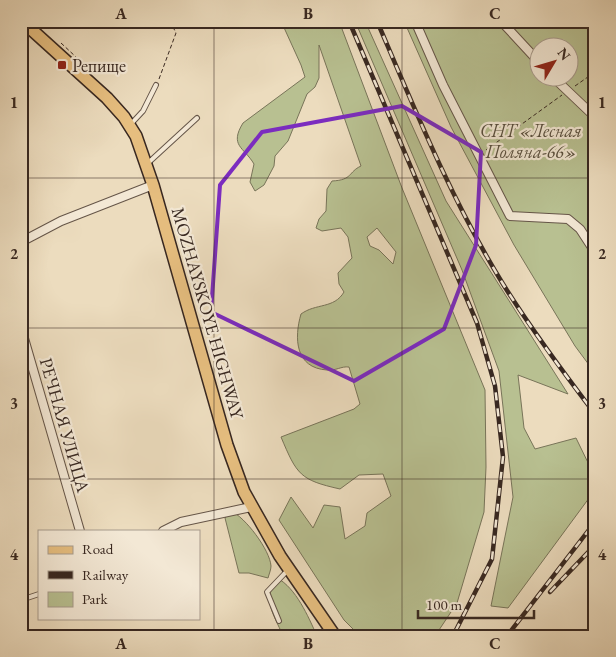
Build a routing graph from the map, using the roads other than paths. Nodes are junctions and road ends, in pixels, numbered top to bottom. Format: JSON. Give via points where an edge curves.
{"nodes":[{"id":1,"x":22,"y":21,"type":"edge"},
{"id":2,"x":415,"y":21,"type":"edge"},
{"id":3,"x":501,"y":21,"type":"edge"},
{"id":4,"x":528,"y":50,"type":"edge"},
{"id":5,"x":156,"y":85,"type":"road end"},
{"id":6,"x":564,"y":88,"type":"edge"},
{"id":7,"x":197,"y":118,"type":"dead end"},
{"id":8,"x":595,"y":118,"type":"edge"},
{"id":9,"x":130,"y":125,"type":"junction"},
{"id":10,"x":146,"y":164,"type":"junction"},
{"id":11,"x":153,"y":185,"type":"junction"},
{"id":12,"x":21,"y":242,"type":"edge"},
{"id":13,"x":595,"y":252,"type":"edge"},
{"id":14,"x":21,"y":328,"type":"edge"},
{"id":15,"x":251,"y":507,"type":"junction"},
{"id":16,"x":80,"y":530,"type":"edge"},
{"id":17,"x":165,"y":530,"type":"edge"},
{"id":18,"x":288,"y":569,"type":"junction"},
{"id":19,"x":38,"y":594,"type":"edge"},
{"id":20,"x":21,"y":600,"type":"edge"},
{"id":21,"x":279,"y":621,"type":"dead end"},
{"id":22,"x":335,"y":636,"type":"edge"}],
"edges":[{"from":1,"to":9,"type":"main road","name":"MOZHAYSKOYE HIGHWAY","via":[[93,84]]},
{"from":2,"to":13,"type":"street","via":[[510,216],[568,219],[580,229]]},
{"from":3,"to":4,"type":"street"},
{"from":5,"to":9,"type":"lane","via":[[143,111]]},
{"from":6,"to":8,"type":"street"},
{"from":7,"to":10,"type":"lane"},
{"from":9,"to":10,"type":"main road","name":"MOZHAYSKOYE HIGHWAY"},
{"from":10,"to":11,"type":"main road","name":"MOZHAYSKOYE HIGHWAY"},
{"from":11,"to":12,"type":"street","via":[[61,222]]},
{"from":11,"to":15,"type":"main road","name":"MOZHAYSKOYE HIGHWAY","via":[[227,445]]},
{"from":14,"to":16,"type":"street","name":"РЕЧНАЯ УЛИЦА"},
{"from":15,"to":17,"type":"street","via":[[181,522]]},
{"from":15,"to":18,"type":"main road","name":"MOZHAYSKOYE HIGHWAY"},
{"from":18,"to":21,"type":"lane","via":[[267,592]]},
{"from":18,"to":22,"type":"main road","name":"MOZHAYSKOYE HIGHWAY"},
{"from":19,"to":20,"type":"lane"}]}
